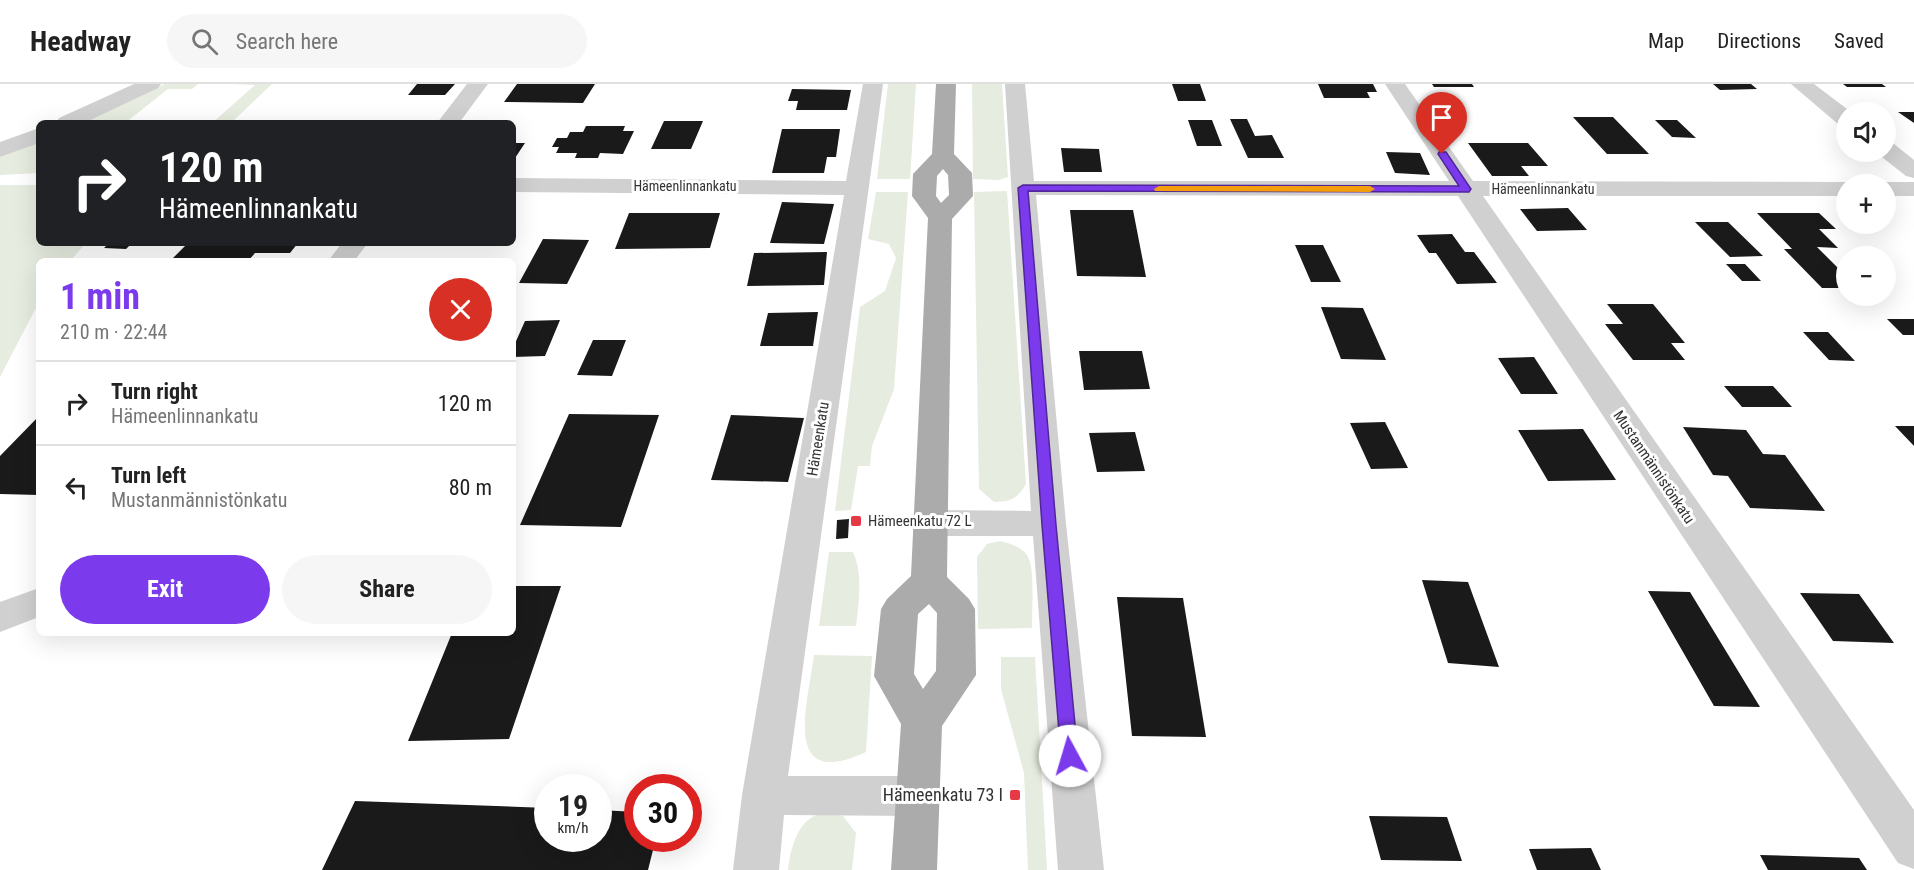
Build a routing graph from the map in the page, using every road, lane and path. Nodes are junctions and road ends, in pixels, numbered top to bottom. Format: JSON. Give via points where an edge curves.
{"nodes":[{"id":1,"x":151,"y":84,"type":"edge"},
{"id":2,"x":478,"y":84,"type":"edge"},
{"id":3,"x":873,"y":84,"type":"edge"},
{"id":4,"x":945,"y":84,"type":"edge"},
{"id":5,"x":1015,"y":84,"type":"edge"},
{"id":6,"x":1395,"y":84,"type":"edge"},
{"id":7,"x":1801,"y":84,"type":"edge"},
{"id":8,"x":1836,"y":111,"type":"edge"},
{"id":9,"x":73,"y":120,"type":"edge"},
{"id":10,"x":450,"y":120,"type":"edge"},
{"id":11,"x":36,"y":136,"type":"edge"},
{"id":12,"x":0,"y":150,"type":"edge"},
{"id":13,"x":943,"y":156,"type":"junction"},
{"id":14,"x":1896,"y":157,"type":"edge"},
{"id":15,"x":1914,"y":171,"type":"edge"},
{"id":16,"x":516,"y":185,"type":"edge"},
{"id":17,"x":856,"y":188,"type":"junction"},
{"id":18,"x":1023,"y":188,"type":"junction"},
{"id":19,"x":1466,"y":189,"type":"junction"},
{"id":20,"x":1836,"y":189,"type":"edge"},
{"id":21,"x":1896,"y":189,"type":"edge"},
{"id":22,"x":1914,"y":189,"type":"edge"},
{"id":23,"x":940,"y":218,"type":"junction"},
{"id":24,"x":353,"y":246,"type":"edge"},
{"id":25,"x":343,"y":258,"type":"edge"},
{"id":26,"x":930,"y":523,"type":"junction"},
{"id":27,"x":1049,"y":525,"type":"junction"},
{"id":28,"x":929,"y":581,"type":"junction"},
{"id":29,"x":36,"y":603,"type":"edge"},
{"id":30,"x":0,"y":617,"type":"edge"},
{"id":31,"x":922,"y":722,"type":"junction"},
{"id":32,"x":764,"y":795,"type":"junction"},
{"id":33,"x":918,"y":796,"type":"junction"},
{"id":34,"x":1914,"y":848,"type":"edge"},
{"id":35,"x":756,"y":870,"type":"edge"},
{"id":36,"x":914,"y":870,"type":"edge"},
{"id":37,"x":1081,"y":870,"type":"edge"}],
"edges":[{"from":1,"to":9,"type":"street"},
{"from":2,"to":10,"type":"street"},
{"from":3,"to":17,"type":"street","name":"Hämeenkatu"},
{"from":4,"to":13,"type":"main road"},
{"from":5,"to":18,"type":"street"},
{"from":6,"to":19,"type":"street","name":"Mustanmännistönkatu"},
{"from":7,"to":8,"type":"street"},
{"from":11,"to":12,"type":"street"},
{"from":13,"to":23,"type":"main road","via":[[925,174],[924,185],[924,196]]},
{"from":13,"to":23,"type":"main road","via":[[960,173],[961,196]]},
{"from":14,"to":15,"type":"street"},
{"from":16,"to":17,"type":"street","name":"Hämeenlinnankatu"},
{"from":17,"to":32,"type":"street","name":"Hämeenkatu"},
{"from":18,"to":19,"type":"street","name":"Hämeenlinnankatu"},
{"from":18,"to":27,"type":"street"},
{"from":19,"to":20,"type":"street","name":"Hämeenlinnankatu"},
{"from":19,"to":34,"type":"street","name":"Mustanmännistönkatu"},
{"from":21,"to":22,"type":"street"},
{"from":23,"to":26,"type":"main road"},
{"from":24,"to":25,"type":"street"},
{"from":26,"to":27,"type":"street"},
{"from":26,"to":28,"type":"main road"},
{"from":27,"to":37,"type":"street"},
{"from":28,"to":31,"type":"main road","via":[[900,609],[894,676]]},
{"from":28,"to":31,"type":"main road","via":[[956,609],[956,675]]},
{"from":29,"to":30,"type":"street"},
{"from":31,"to":33,"type":"main road"},
{"from":32,"to":33,"type":"street"},
{"from":32,"to":35,"type":"street","name":"Hämeenkatu"},
{"from":33,"to":36,"type":"main road"}]}
